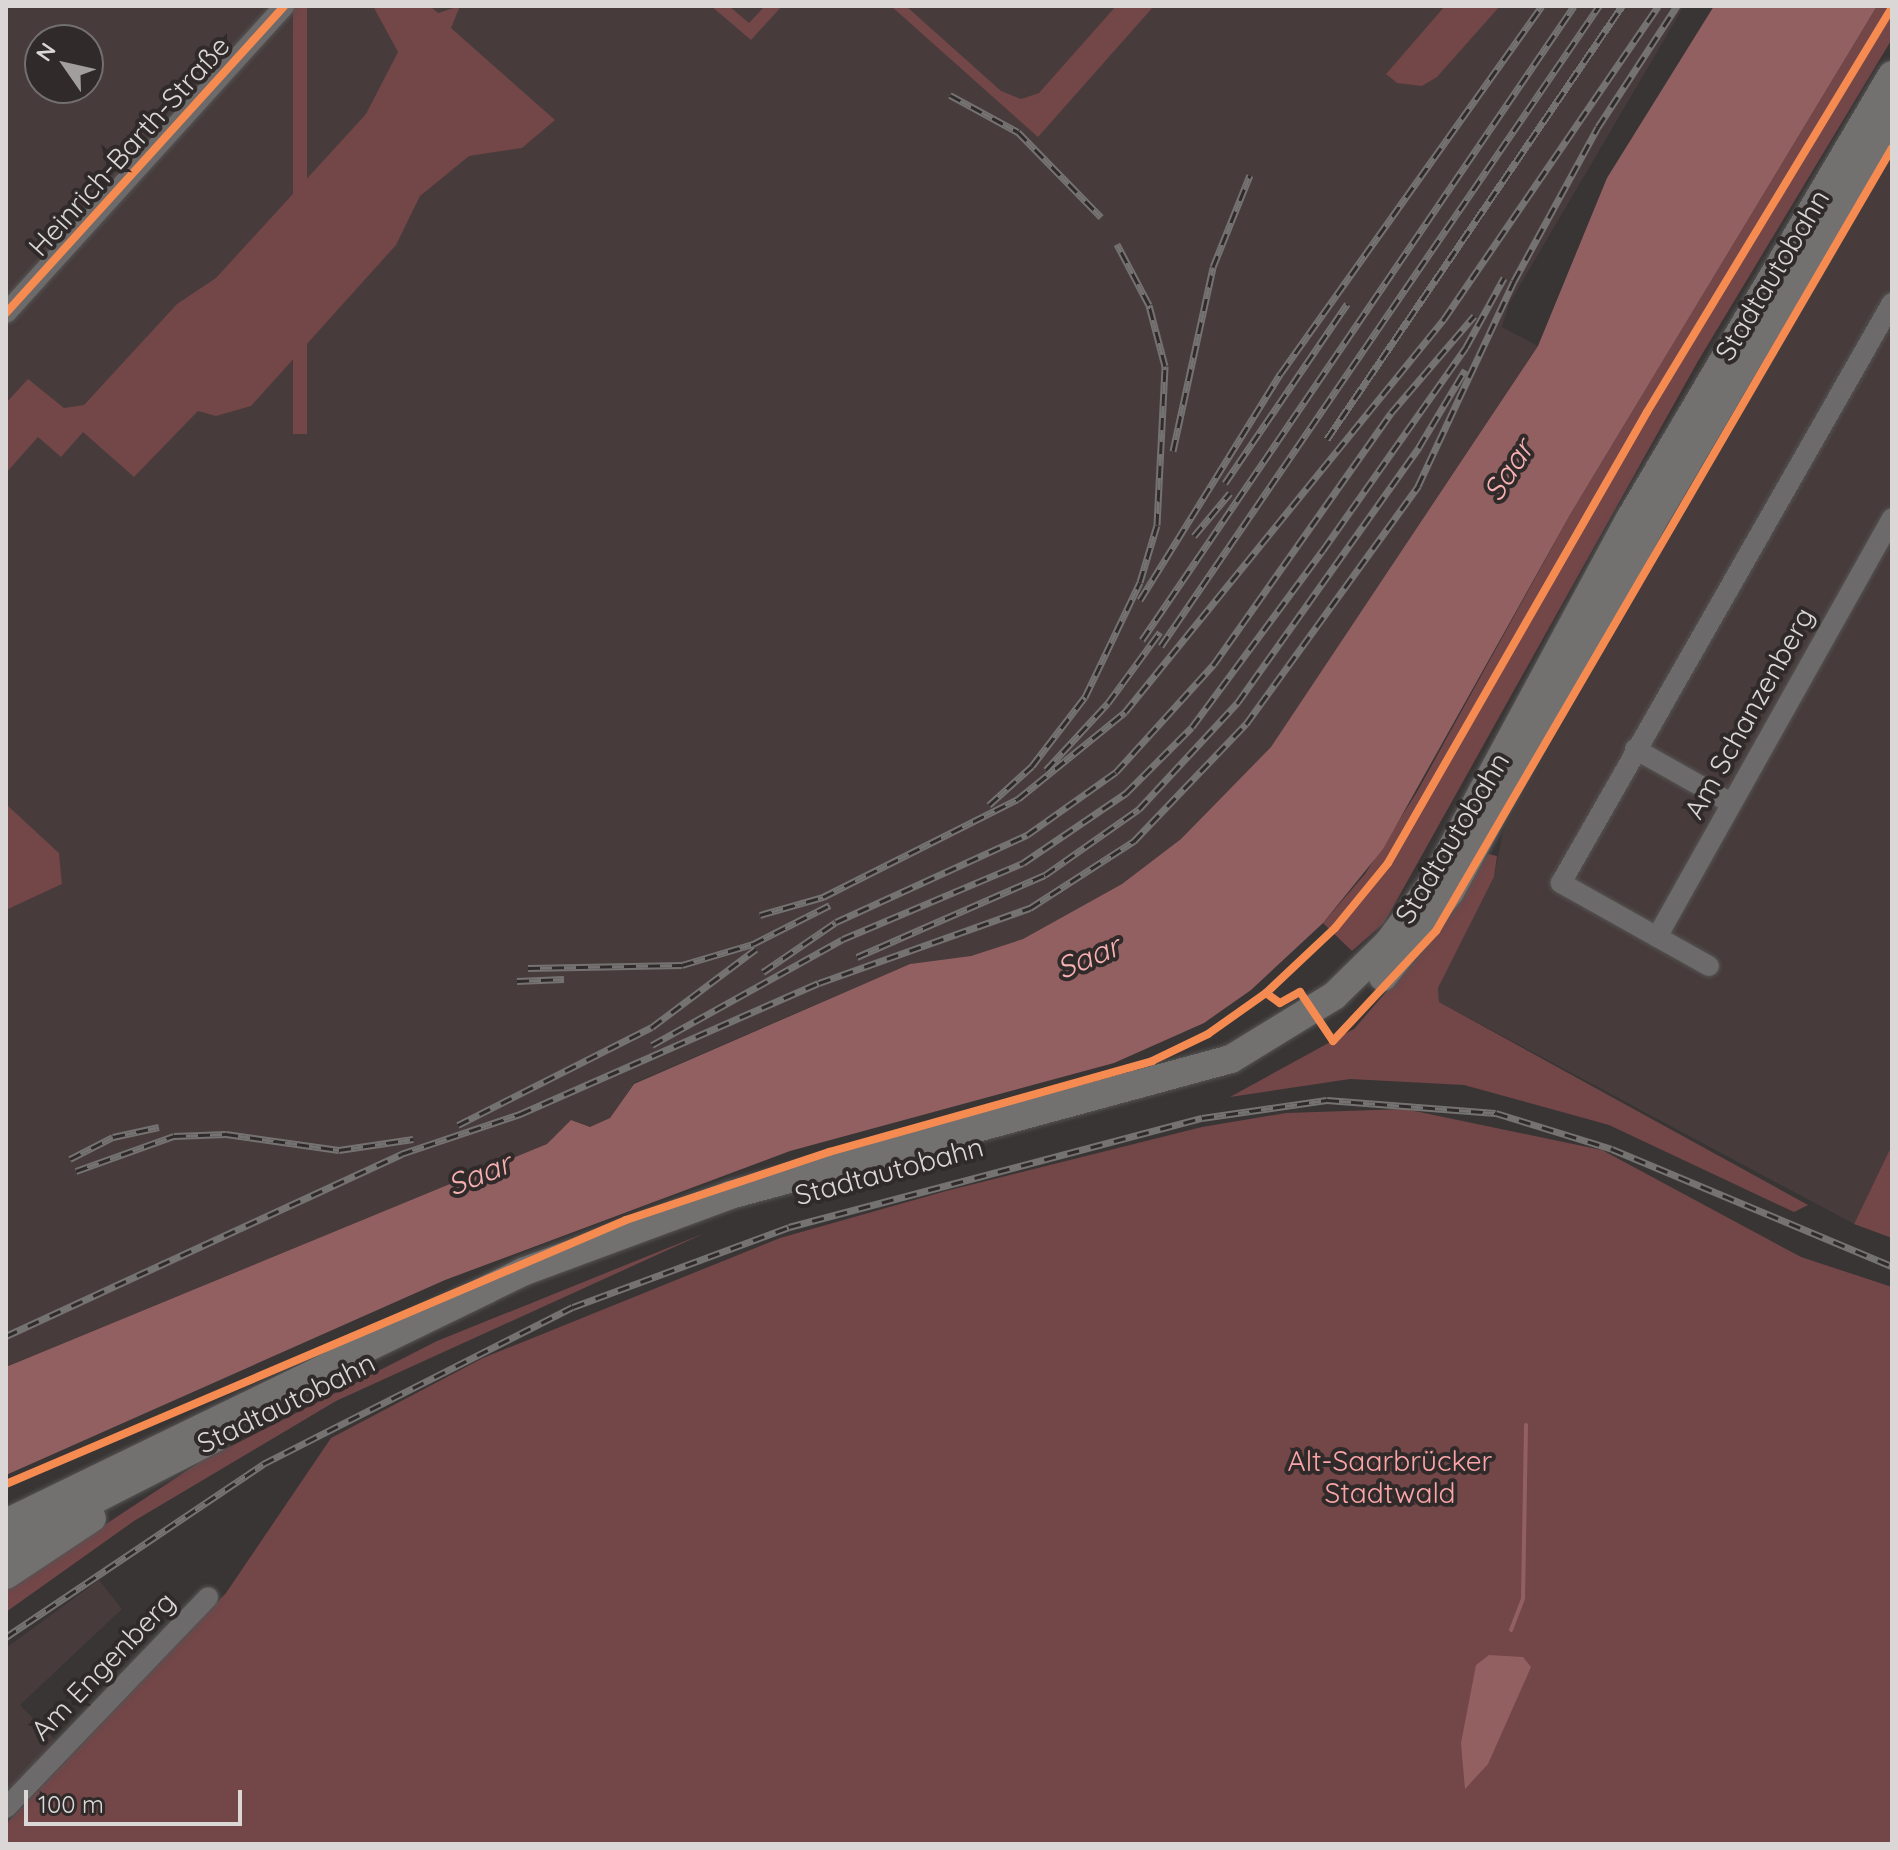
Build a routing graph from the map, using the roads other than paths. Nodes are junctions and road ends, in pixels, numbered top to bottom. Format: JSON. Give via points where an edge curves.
{"nodes":[{"id":1,"x":284,"y":6,"type":"edge"},
{"id":2,"x":1892,"y":75,"type":"edge"},
{"id":3,"x":1892,"y":114,"type":"edge"},
{"id":4,"x":1892,"y":303,"type":"edge"},
{"id":5,"x":6,"y":313,"type":"edge"},
{"id":6,"x":1892,"y":518,"type":"edge"},
{"id":7,"x":1635,"y":749,"type":"junction"},
{"id":8,"x":1731,"y":803,"type":"junction"},
{"id":9,"x":1657,"y":937,"type":"junction"},
{"id":10,"x":1709,"y":966,"type":"dead end"},
{"id":11,"x":168,"y":1450,"type":"junction"},
{"id":12,"x":6,"y":1502,"type":"edge"},
{"id":13,"x":6,"y":1523,"type":"edge"},
{"id":14,"x":6,"y":1545,"type":"edge"},
{"id":15,"x":6,"y":1575,"type":"edge"},
{"id":16,"x":208,"y":1597,"type":"dead end"},
{"id":17,"x":6,"y":1808,"type":"edge"}],
"edges":[{"from":1,"to":5,"type":"street","name":"Heinrich-Barth-Straße"},
{"from":2,"to":11,"type":"highway","name":"Stadtautobahn","via":[[1631,517],[1434,881],[1388,943],[1334,996],[1258,1046],[1180,1076],[833,1164],[630,1229],[422,1316]]},
{"from":3,"to":11,"type":"highway","name":"Stadtautobahn","via":[[1659,511],[1450,892],[1403,955],[1347,1010],[1264,1063],[1185,1095],[838,1183],[623,1252]]},
{"from":4,"to":7,"type":"street"},
{"from":6,"to":8,"type":"street","name":"Am Schanzenberg"},
{"from":7,"to":8,"type":"street"},
{"from":7,"to":9,"type":"street","via":[[1561,883]]},
{"from":8,"to":9,"type":"street","name":"Am Schanzenberg"},
{"from":9,"to":10,"type":"street"},
{"from":11,"to":12,"type":"highway"},
{"from":11,"to":13,"type":"highway"},
{"from":11,"to":14,"type":"highway"},
{"from":11,"to":15,"type":"highway"},
{"from":16,"to":17,"type":"street","name":"Am Engenberg"}]}
